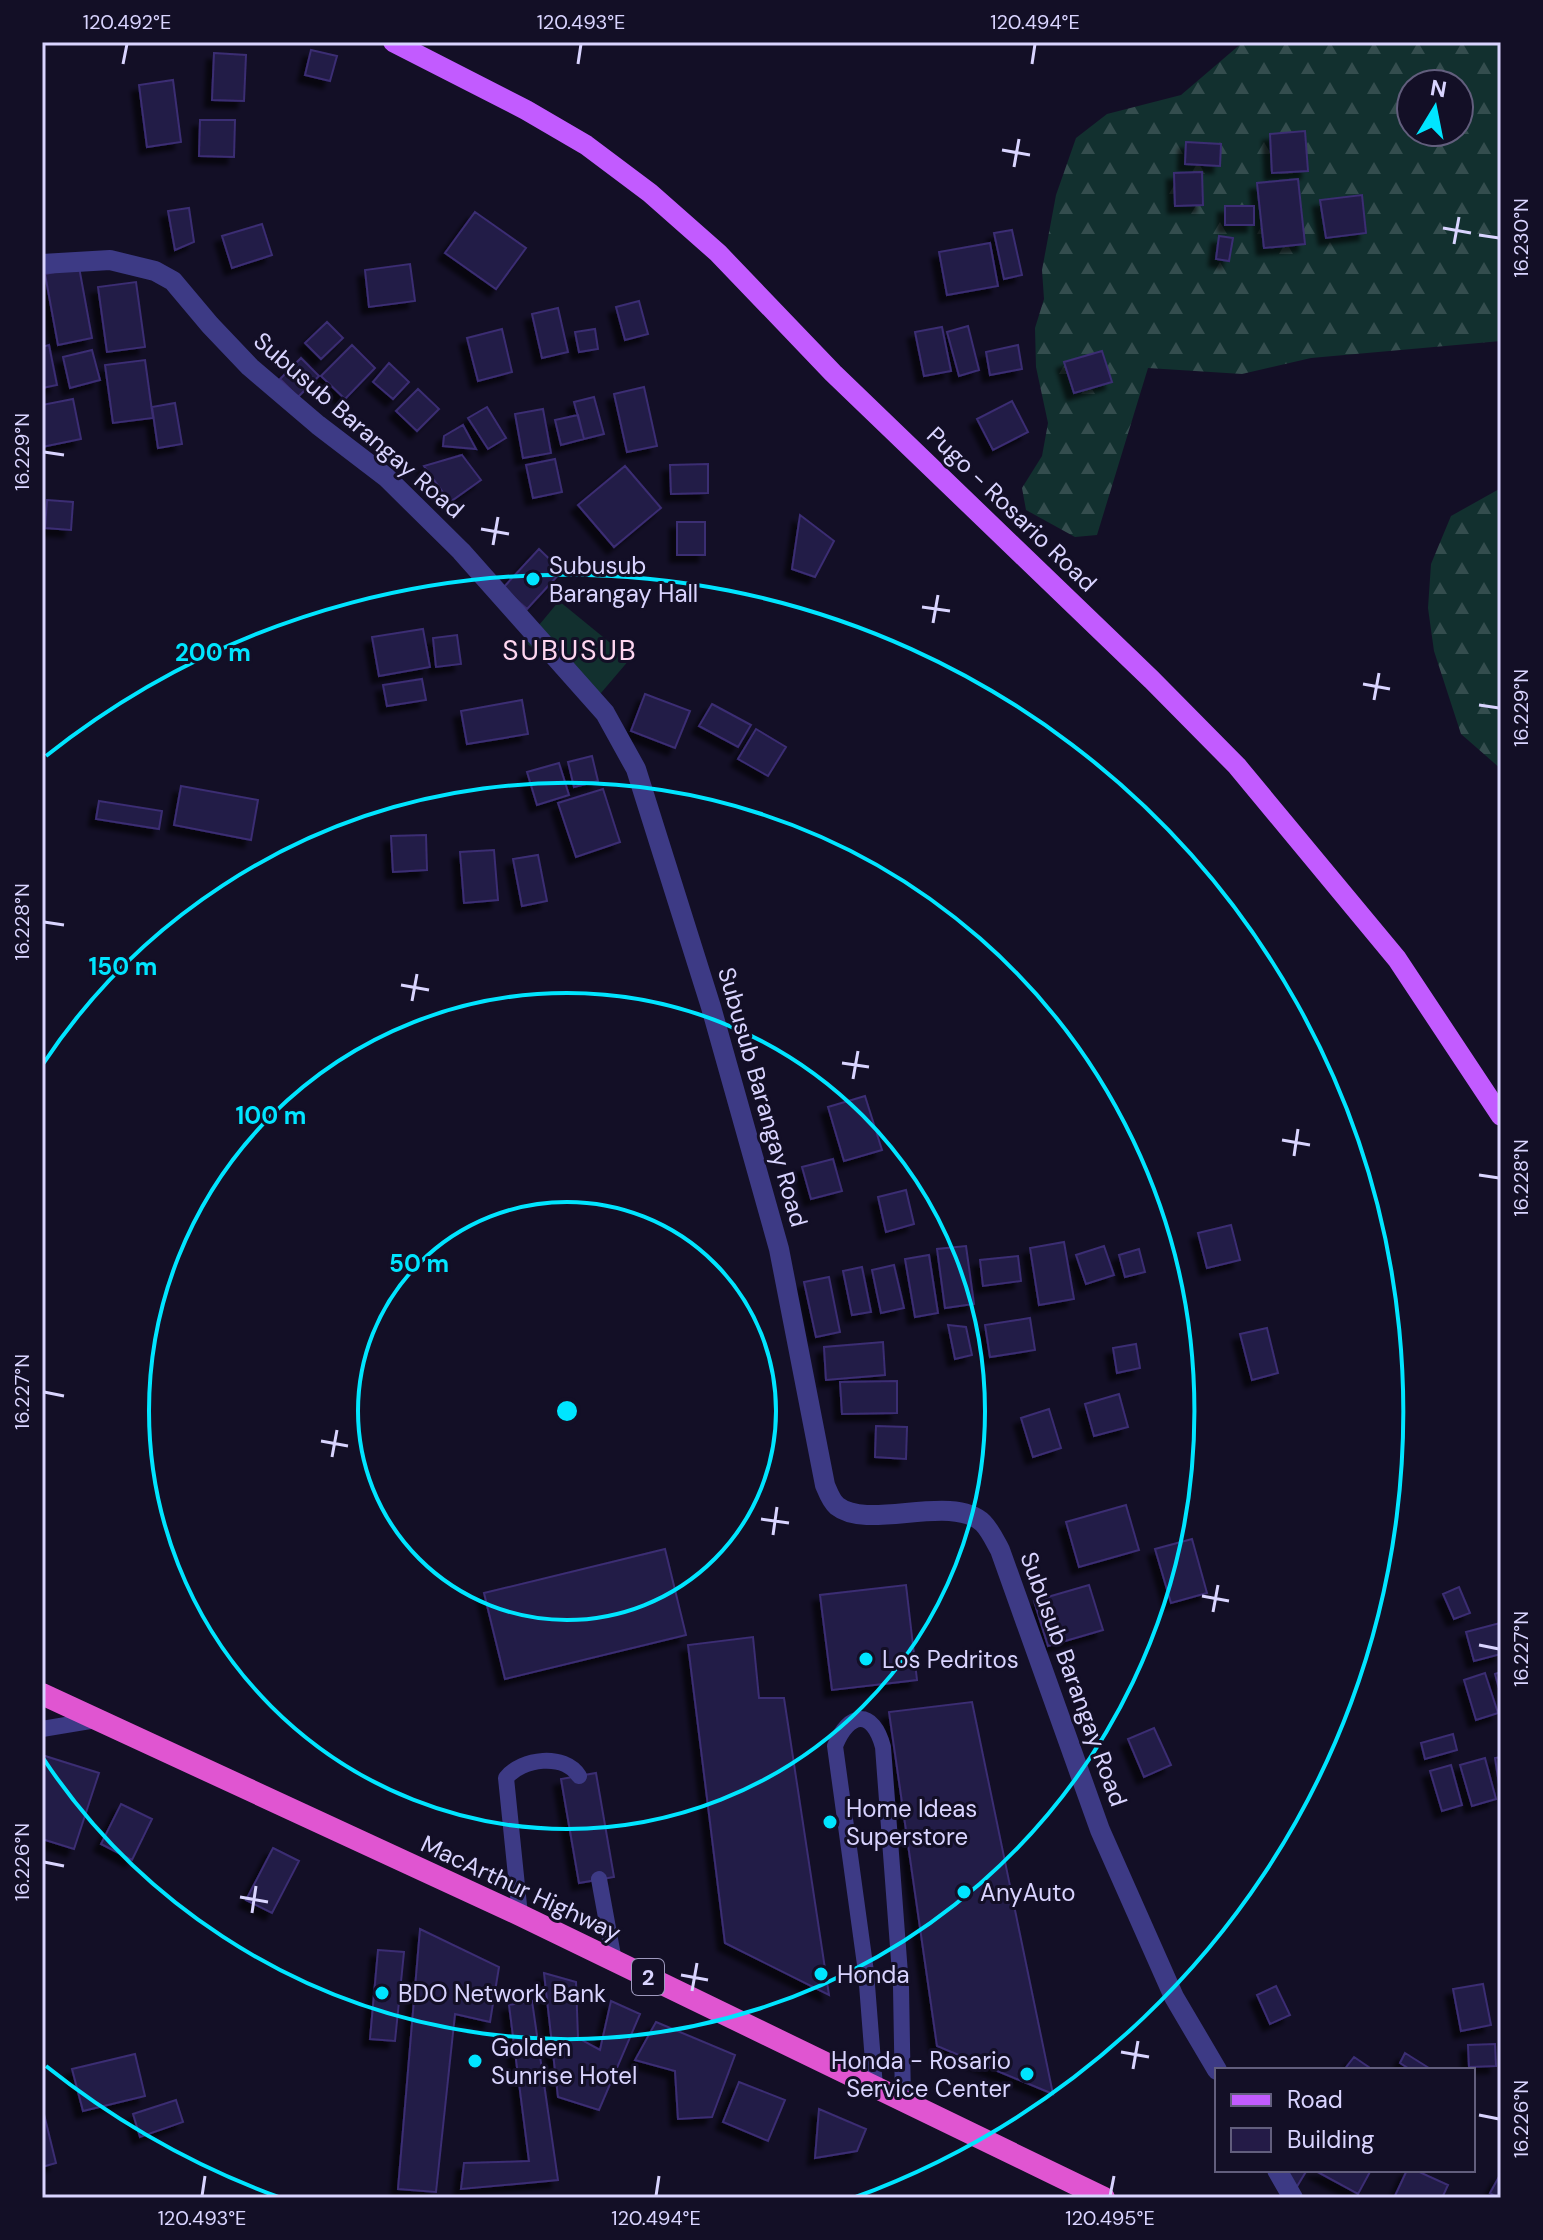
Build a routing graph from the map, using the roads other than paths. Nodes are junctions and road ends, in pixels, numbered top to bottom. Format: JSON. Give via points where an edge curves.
{"nodes":[{"id":1,"x":404,"y":43,"type":"edge"},
{"id":2,"x":42,"y":264,"type":"edge"},
{"id":3,"x":1501,"y":1116,"type":"edge"},
{"id":4,"x":42,"y":1694,"type":"edge"},
{"id":5,"x":96,"y":1720,"type":"junction"},
{"id":6,"x":42,"y":1729,"type":"edge"},
{"id":7,"x":579,"y":1776,"type":"dead end"},
{"id":8,"x":599,"y":1879,"type":"dead end"},
{"id":9,"x":520,"y":1915,"type":"junction"},
{"id":10,"x":614,"y":1961,"type":"junction"},
{"id":11,"x":1216,"y":2068,"type":"edge"},
{"id":12,"x":875,"y":2087,"type":"junction"},
{"id":13,"x":903,"y":2101,"type":"junction"},
{"id":14,"x":1278,"y":2172,"type":"edge"},
{"id":15,"x":1104,"y":2198,"type":"edge"},
{"id":16,"x":1293,"y":2198,"type":"edge"}],
"edges":[{"from":1,"to":3,"type":"main road","name":"Pugo - Rosario Road","via":[[586,145],[718,253],[833,373],[1237,766],[1397,959]]},
{"from":2,"to":11,"type":"street","name":"Subusub Barangay Road","via":[[110,260],[173,281],[250,367],[386,477],[461,551],[605,713],[636,769],[711,1007],[779,1249],[825,1485],[841,1509],[866,1514],[958,1512],[982,1522],[989,1531],[1100,1830],[1174,1997]]},
{"from":4,"to":5,"type":"highway","name":"MacArthur Highway","number":"2"},
{"from":5,"to":6,"type":"lane"},
{"from":5,"to":9,"type":"highway","name":"MacArthur Highway","number":"2"},
{"from":7,"to":9,"type":"lane","via":[[566,1764],[544,1762],[517,1767],[506,1778]]},
{"from":8,"to":10,"type":"lane"},
{"from":9,"to":10,"type":"highway","name":"MacArthur Highway","number":"2"},
{"from":10,"to":12,"type":"highway","name":"MacArthur Highway","number":"2"},
{"from":12,"to":13,"type":"highway","name":"MacArthur Highway","number":"2"},
{"from":12,"to":13,"type":"lane","via":[[866,1972],[835,1746],[841,1731],[859,1720],[878,1729],[883,1747],[901,1987]]},
{"from":13,"to":15,"type":"highway","name":"MacArthur Highway","number":"2"},
{"from":14,"to":16,"type":"street"}]}
